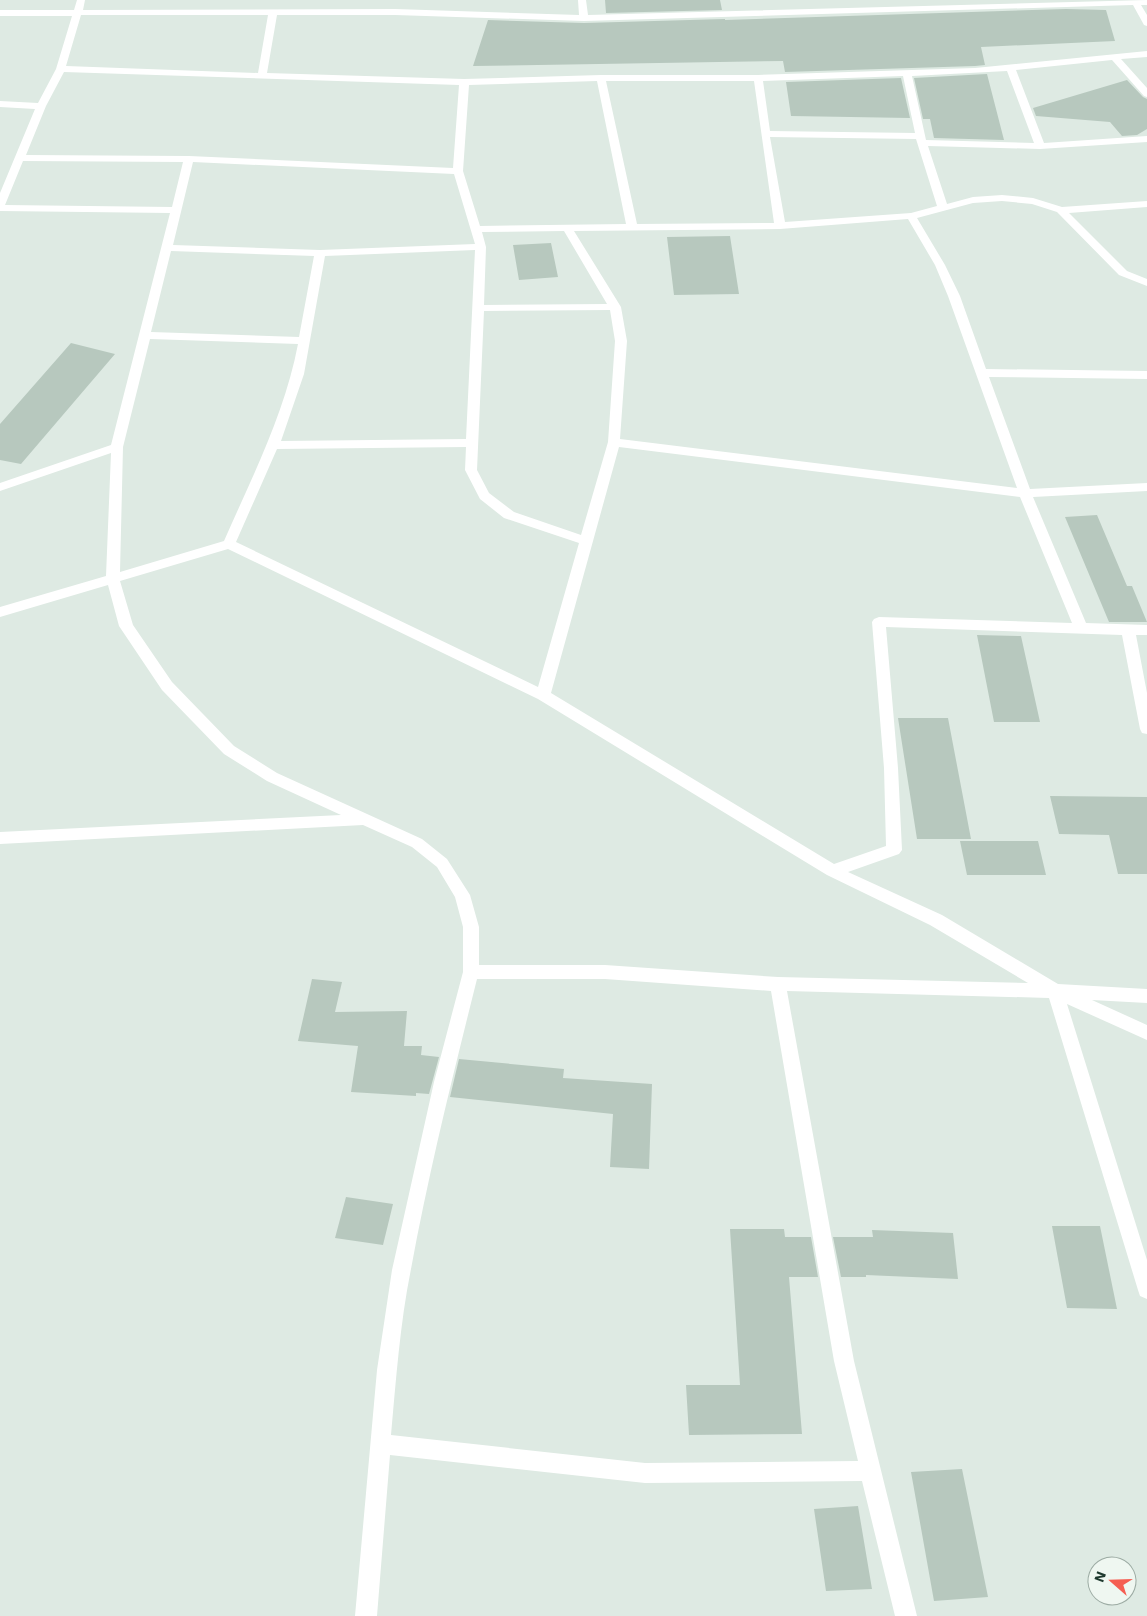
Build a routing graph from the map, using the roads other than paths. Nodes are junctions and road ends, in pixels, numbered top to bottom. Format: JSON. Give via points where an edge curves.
{"nodes":[{"id":1,"x":81,"y":0,"type":"edge"},
{"id":2,"x":397,"y":0,"type":"edge"},
{"id":3,"x":582,"y":0,"type":"edge"},
{"id":4,"x":1147,"y":2,"type":"edge"},
{"id":5,"x":1136,"y":4,"type":"junction"},
{"id":6,"x":77,"y":12,"type":"junction"},
{"id":7,"x":273,"y":12,"type":"junction"},
{"id":8,"x":395,"y":12,"type":"junction"},
{"id":9,"x":0,"y":13,"type":"edge"},
{"id":10,"x":584,"y":18,"type":"junction"},
{"id":11,"x":1147,"y":23,"type":"edge"},
{"id":12,"x":1147,"y":54,"type":"edge"},
{"id":13,"x":1115,"y":58,"type":"junction"},
{"id":14,"x":1010,"y":67,"type":"junction"},
{"id":15,"x":61,"y":68,"type":"junction"},
{"id":16,"x":907,"y":74,"type":"junction"},
{"id":17,"x":262,"y":75,"type":"junction"},
{"id":18,"x":601,"y":78,"type":"junction"},
{"id":19,"x":758,"y":78,"type":"junction"},
{"id":20,"x":464,"y":82,"type":"junction"},
{"id":21,"x":1147,"y":94,"type":"edge"},
{"id":22,"x":0,"y":104,"type":"edge"},
{"id":23,"x":41,"y":106,"type":"junction"},
{"id":24,"x":765,"y":134,"type":"junction"},
{"id":25,"x":1147,"y":139,"type":"edge"},
{"id":26,"x":921,"y":140,"type":"junction"},
{"id":27,"x":1040,"y":146,"type":"junction"},
{"id":28,"x":20,"y":158,"type":"junction"},
{"id":29,"x":189,"y":159,"type":"junction"},
{"id":30,"x":458,"y":171,"type":"junction"},
{"id":31,"x":1147,"y":204,"type":"edge"},
{"id":32,"x":0,"y":206,"type":"edge"},
{"id":33,"x":943,"y":209,"type":"junction"},
{"id":34,"x":175,"y":210,"type":"junction"},
{"id":35,"x":1061,"y":210,"type":"junction"},
{"id":36,"x":911,"y":216,"type":"junction"},
{"id":37,"x":780,"y":226,"type":"junction"},
{"id":38,"x":567,"y":228,"type":"junction"},
{"id":39,"x":632,"y":228,"type":"junction"},
{"id":40,"x":475,"y":229,"type":"junction"},
{"id":41,"x":481,"y":247,"type":"junction"},
{"id":42,"x":168,"y":248,"type":"junction"},
{"id":43,"x":320,"y":253,"type":"junction"},
{"id":44,"x":1147,"y":283,"type":"edge"},
{"id":45,"x":615,"y":307,"type":"junction"},
{"id":46,"x":478,"y":308,"type":"junction"},
{"id":47,"x":146,"y":335,"type":"junction"},
{"id":48,"x":304,"y":340,"type":"junction"},
{"id":49,"x":980,"y":373,"type":"junction"},
{"id":50,"x":1147,"y":375,"type":"edge"},
{"id":51,"x":614,"y":442,"type":"junction"},
{"id":52,"x":473,"y":443,"type":"junction"},
{"id":53,"x":273,"y":445,"type":"junction"},
{"id":54,"x":117,"y":447,"type":"junction"},
{"id":55,"x":0,"y":487,"type":"edge"},
{"id":56,"x":1147,"y":487,"type":"edge"},
{"id":57,"x":1025,"y":493,"type":"junction"},
{"id":58,"x":586,"y":541,"type":"junction"},
{"id":59,"x":229,"y":544,"type":"junction"},
{"id":60,"x":113,"y":578,"type":"junction"},
{"id":61,"x":0,"y":612,"type":"edge"},
{"id":62,"x":1082,"y":628,"type":"junction"},
{"id":63,"x":1147,"y":630,"type":"edge"},
{"id":64,"x":1128,"y":632,"type":"junction"},
{"id":65,"x":543,"y":696,"type":"junction"},
{"id":66,"x":1147,"y":729,"type":"edge"},
{"id":67,"x":365,"y":820,"type":"junction"},
{"id":68,"x":0,"y":838,"type":"edge"},
{"id":69,"x":832,"y":870,"type":"junction"},
{"id":70,"x":471,"y":972,"type":"junction"},
{"id":71,"x":778,"y":984,"type":"junction"},
{"id":72,"x":1055,"y":991,"type":"junction"},
{"id":73,"x":1147,"y":996,"type":"edge"},
{"id":74,"x":1147,"y":1033,"type":"edge"},
{"id":75,"x":1147,"y":1290,"type":"edge"},
{"id":76,"x":382,"y":1444,"type":"junction"},
{"id":77,"x":870,"y":1471,"type":"junction"},
{"id":78,"x":366,"y":1616,"type":"edge"},
{"id":79,"x":906,"y":1616,"type":"edge"}],
"edges":[{"from":1,"to":6,"type":"street"},
{"from":2,"to":8,"type":"street"},
{"from":3,"to":10,"type":"street"},
{"from":4,"to":5,"type":"street"},
{"from":5,"to":10,"type":"street"},
{"from":5,"to":11,"type":"street"},
{"from":6,"to":7,"type":"street"},
{"from":6,"to":9,"type":"street"},
{"from":6,"to":15,"type":"street"},
{"from":7,"to":8,"type":"street"},
{"from":7,"to":17,"type":"street"},
{"from":8,"to":10,"type":"street"},
{"from":12,"to":13,"type":"street"},
{"from":13,"to":14,"type":"street"},
{"from":13,"to":21,"type":"street"},
{"from":14,"to":16,"type":"street"},
{"from":14,"to":27,"type":"street"},
{"from":15,"to":17,"type":"street"},
{"from":15,"to":23,"type":"street"},
{"from":16,"to":19,"type":"street"},
{"from":16,"to":26,"type":"street"},
{"from":17,"to":20,"type":"street"},
{"from":18,"to":19,"type":"street"},
{"from":18,"to":20,"type":"street"},
{"from":18,"to":39,"type":"street"},
{"from":19,"to":24,"type":"street"},
{"from":20,"to":30,"type":"street"},
{"from":22,"to":23,"type":"street"},
{"from":23,"to":28,"type":"street"},
{"from":24,"to":26,"type":"street"},
{"from":24,"to":37,"type":"street"},
{"from":25,"to":27,"type":"street"},
{"from":26,"to":27,"type":"street"},
{"from":26,"to":33,"type":"street"},
{"from":28,"to":29,"type":"street"},
{"from":28,"to":32,"type":"street"},
{"from":29,"to":30,"type":"street"},
{"from":29,"to":34,"type":"street"},
{"from":30,"to":40,"type":"street"},
{"from":31,"to":35,"type":"street"},
{"from":32,"to":34,"type":"street"},
{"from":33,"to":35,"type":"street","via":[[973,200],[1002,198],[1033,201]]},
{"from":33,"to":36,"type":"street"},
{"from":34,"to":42,"type":"street"},
{"from":35,"to":44,"type":"street","via":[[1123,273]]},
{"from":36,"to":37,"type":"street"},
{"from":36,"to":49,"type":"street","via":[[954,296]]},
{"from":37,"to":39,"type":"street"},
{"from":38,"to":39,"type":"street"},
{"from":38,"to":40,"type":"street"},
{"from":38,"to":45,"type":"street"},
{"from":40,"to":41,"type":"street"},
{"from":41,"to":43,"type":"street"},
{"from":41,"to":46,"type":"street"},
{"from":42,"to":43,"type":"street"},
{"from":42,"to":47,"type":"street"},
{"from":43,"to":48,"type":"street"},
{"from":45,"to":46,"type":"street"},
{"from":45,"to":51,"type":"street","via":[[621,341]]},
{"from":46,"to":52,"type":"street"},
{"from":47,"to":48,"type":"street"},
{"from":47,"to":54,"type":"street"},
{"from":48,"to":53,"type":"street","via":[[298,374]]},
{"from":49,"to":50,"type":"street"},
{"from":49,"to":57,"type":"street"},
{"from":51,"to":57,"type":"street"},
{"from":51,"to":58,"type":"street"},
{"from":52,"to":53,"type":"street"},
{"from":52,"to":58,"type":"street","via":[[471,470],[484,496],[510,514]]},
{"from":53,"to":59,"type":"street"},
{"from":54,"to":55,"type":"street"},
{"from":54,"to":60,"type":"street"},
{"from":56,"to":57,"type":"street"},
{"from":57,"to":62,"type":"street"},
{"from":58,"to":65,"type":"street"},
{"from":59,"to":60,"type":"street"},
{"from":59,"to":65,"type":"street"},
{"from":60,"to":61,"type":"street"},
{"from":60,"to":67,"type":"street","via":[[126,626],[167,686],[229,750],[272,777]]},
{"from":62,"to":64,"type":"street"},
{"from":62,"to":69,"type":"street","via":[[879,622],[894,850]]},
{"from":63,"to":64,"type":"street"},
{"from":64,"to":66,"type":"street"},
{"from":65,"to":69,"type":"street"},
{"from":67,"to":68,"type":"street"},
{"from":67,"to":70,"type":"street","via":[[417,843],[442,864],[462,895],[471,927]]},
{"from":69,"to":72,"type":"street","via":[[936,920]]},
{"from":70,"to":71,"type":"street","via":[[605,972]]},
{"from":70,"to":76,"type":"street","via":[[401,1270],[387,1370]]},
{"from":71,"to":72,"type":"street"},
{"from":71,"to":77,"type":"street","via":[[844,1361]]},
{"from":72,"to":73,"type":"street"},
{"from":72,"to":74,"type":"street"},
{"from":72,"to":75,"type":"street"},
{"from":76,"to":77,"type":"street","via":[[646,1473]]},
{"from":76,"to":78,"type":"street"},
{"from":77,"to":79,"type":"street"}]}
